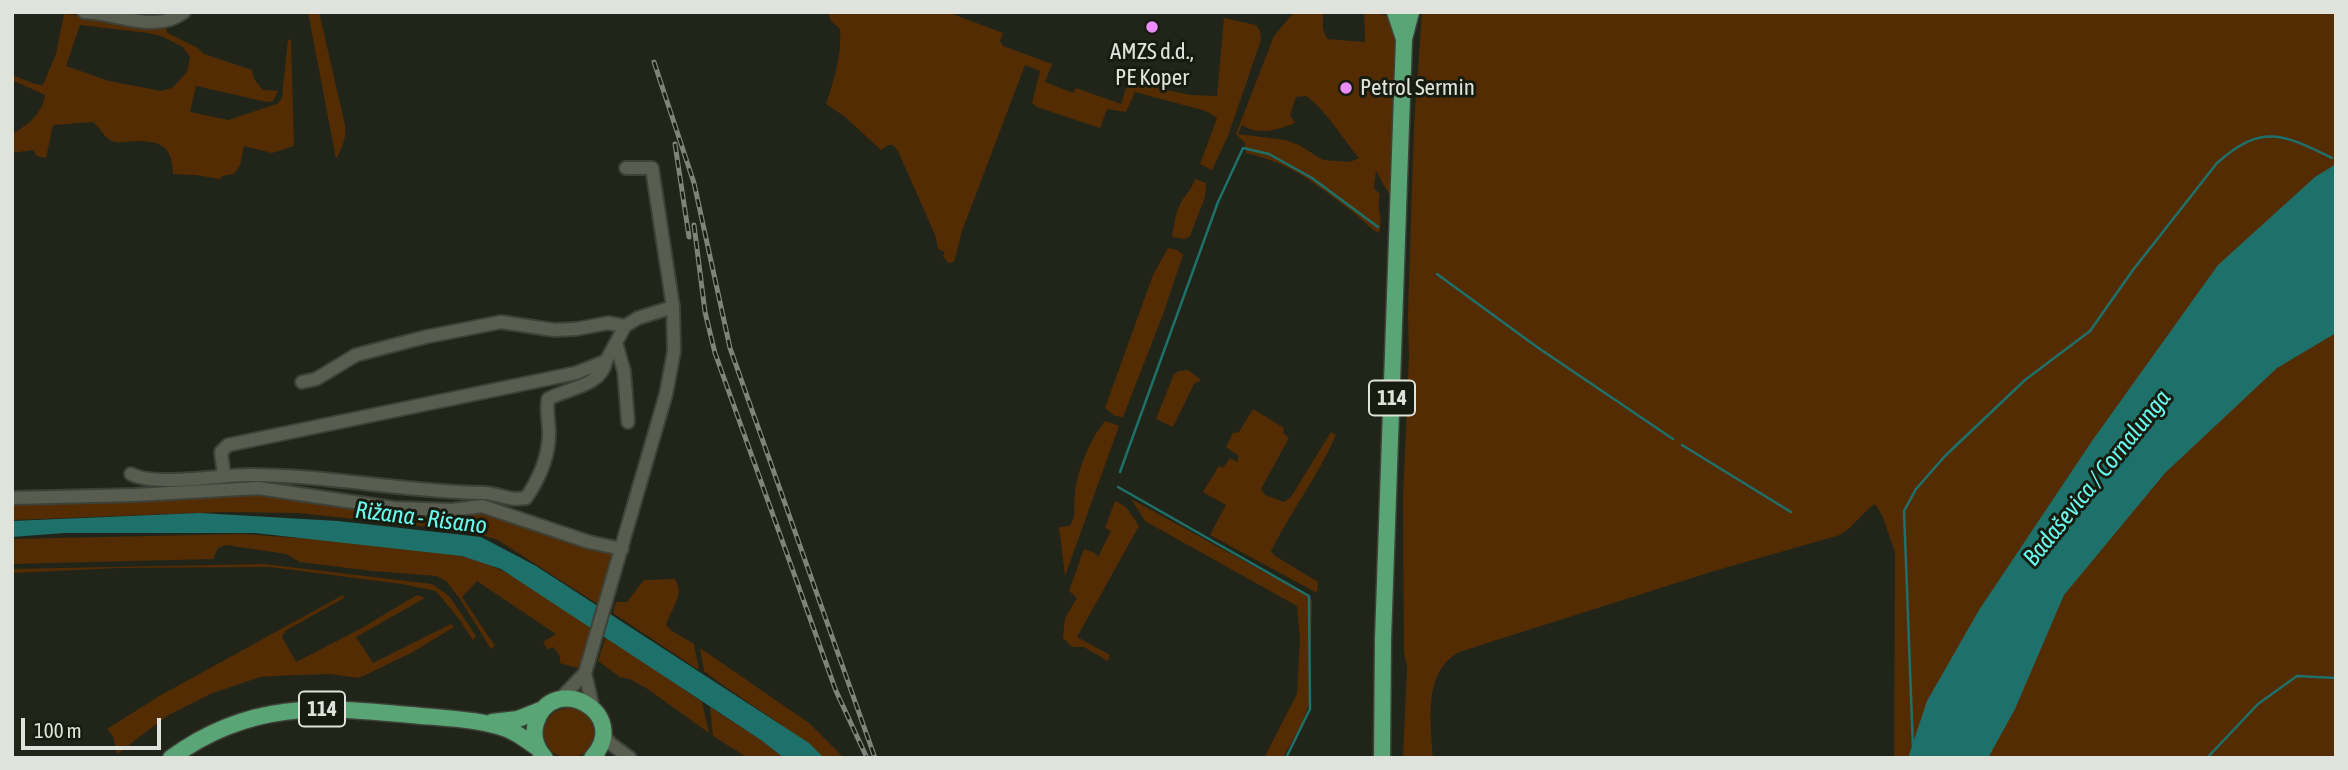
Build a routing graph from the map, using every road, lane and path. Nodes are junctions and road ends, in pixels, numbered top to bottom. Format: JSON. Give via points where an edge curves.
{"nodes":[{"id":1,"x":84,"y":12,"type":"edge"},
{"id":2,"x":184,"y":12,"type":"edge"},
{"id":3,"x":1397,"y":12,"type":"edge"},
{"id":4,"x":1405,"y":12,"type":"edge"},
{"id":5,"x":1411,"y":12,"type":"edge"},
{"id":6,"x":1404,"y":39,"type":"junction"},
{"id":7,"x":626,"y":168,"type":"dead end"},
{"id":8,"x":673,"y":307,"type":"junction"},
{"id":9,"x":625,"y":326,"type":"junction"},
{"id":10,"x":615,"y":354,"type":"junction"},
{"id":11,"x":302,"y":382,"type":"dead end"},
{"id":12,"x":628,"y":422,"type":"dead end"},
{"id":13,"x":131,"y":474,"type":"dead end"},
{"id":14,"x":224,"y":475,"type":"junction"},
{"id":15,"x":12,"y":498,"type":"edge"},
{"id":16,"x":622,"y":549,"type":"junction"},
{"id":17,"x":586,"y":671,"type":"junction"},
{"id":18,"x":560,"y":699,"type":"junction"},
{"id":19,"x":593,"y":708,"type":"junction"},
{"id":20,"x":543,"y":709,"type":"junction"},
{"id":21,"x":482,"y":723,"type":"junction"},
{"id":22,"x":603,"y":735,"type":"junction"},
{"id":23,"x":541,"y":753,"type":"edge"},
{"id":24,"x":171,"y":758,"type":"edge"},
{"id":25,"x":592,"y":758,"type":"edge"},
{"id":26,"x":630,"y":758,"type":"edge"},
{"id":27,"x":1382,"y":758,"type":"edge"}],
"edges":[{"from":1,"to":2,"type":"street","via":[[160,22]]},
{"from":3,"to":4,"type":"main road","number":"114"},
{"from":3,"to":6,"type":"main road","number":"114"},
{"from":5,"to":6,"type":"main road","number":"114"},
{"from":6,"to":27,"type":"main road","number":"114"},
{"from":7,"to":8,"type":"street","via":[[652,168]]},
{"from":8,"to":9,"type":"street"},
{"from":8,"to":16,"type":"street","via":[[674,351],[666,394]]},
{"from":9,"to":10,"type":"street"},
{"from":9,"to":11,"type":"street","via":[[608,323],[554,330],[501,321],[356,355],[316,379]]},
{"from":10,"to":12,"type":"street"},
{"from":10,"to":14,"type":"street","via":[[576,373],[228,445],[221,452]]},
{"from":10,"to":14,"type":"street","via":[[594,380],[548,399],[548,449],[526,498],[302,477]]},
{"from":13,"to":14,"type":"street","via":[[172,480]]},
{"from":15,"to":16,"type":"street","via":[[258,488],[394,508],[482,506]]},
{"from":16,"to":17,"type":"street"},
{"from":17,"to":18,"type":"street"},
{"from":17,"to":19,"type":"street"},
{"from":18,"to":19,"type":"main road","via":[[581,700]]},
{"from":18,"to":20,"type":"main road","number":"114"},
{"from":19,"to":22,"type":"main road"},
{"from":20,"to":21,"type":"main road","number":"114","via":[[518,719]]},
{"from":20,"to":23,"type":"main road","number":"114","via":[[534,728]]},
{"from":21,"to":23,"type":"main road","number":"114","via":[[514,732]]},
{"from":21,"to":24,"type":"main road","number":"114","via":[[362,710],[291,710],[252,717],[215,731]]},
{"from":22,"to":25,"type":"main road"},
{"from":22,"to":26,"type":"street"}]}
